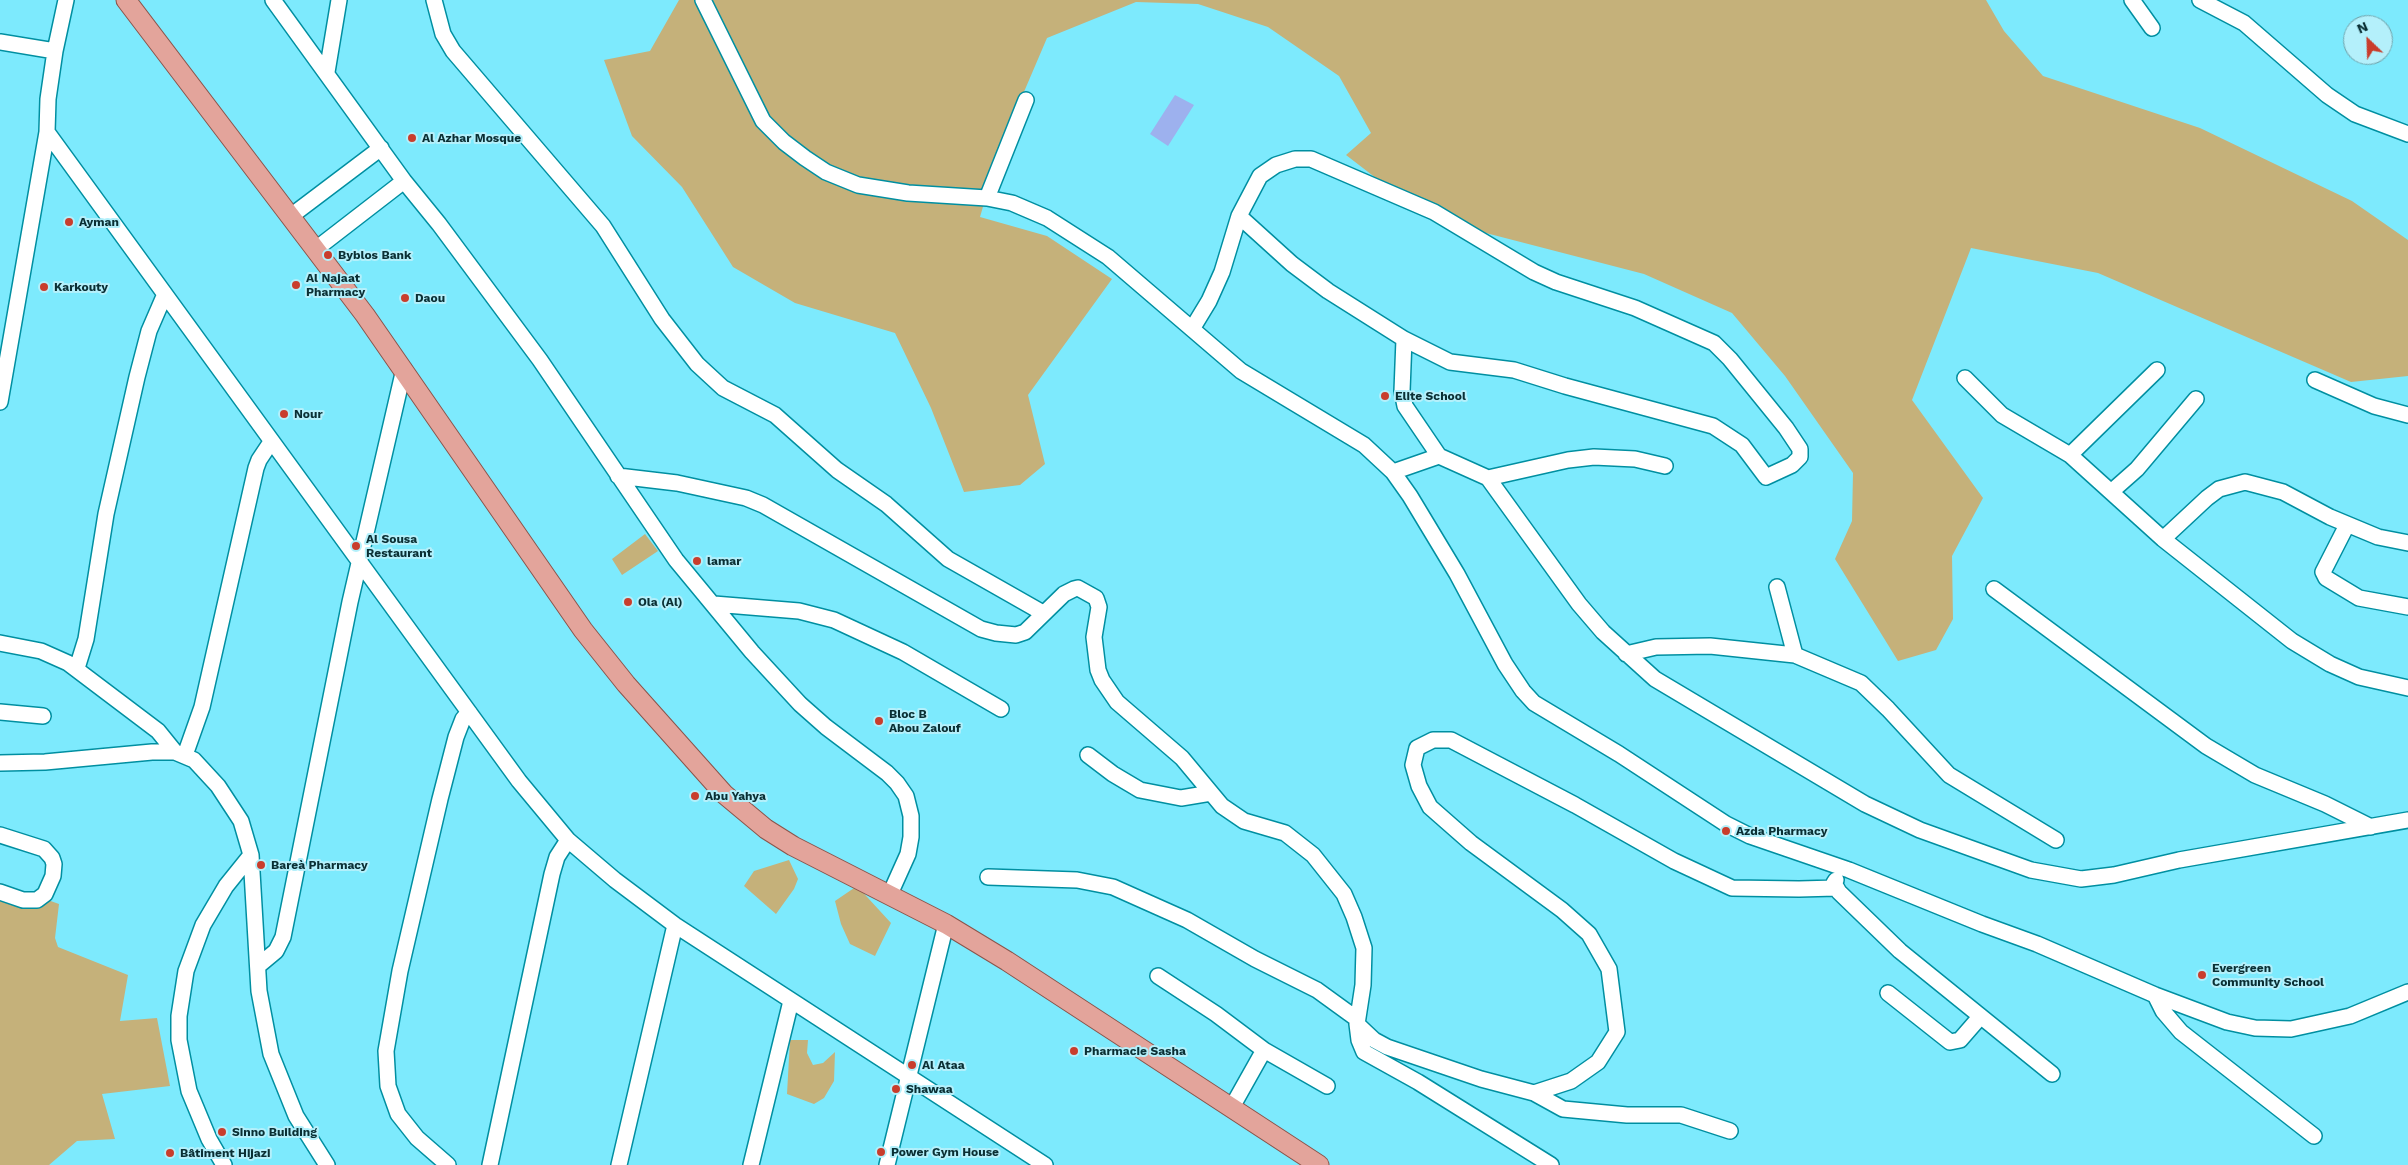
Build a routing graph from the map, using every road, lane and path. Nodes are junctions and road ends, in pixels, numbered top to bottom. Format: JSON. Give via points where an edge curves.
{"nodes":[{"id":1,"x":66,"y":0,"type":"edge"},
{"id":2,"x":126,"y":0,"type":"edge"},
{"id":3,"x":273,"y":0,"type":"edge"},
{"id":4,"x":339,"y":0,"type":"edge"},
{"id":5,"x":434,"y":0,"type":"edge"},
{"id":6,"x":703,"y":0,"type":"edge"},
{"id":7,"x":2132,"y":0,"type":"edge"},
{"id":8,"x":2200,"y":0,"type":"edge"},
{"id":9,"x":2152,"y":28,"type":"dead end"},
{"id":10,"x":0,"y":42,"type":"edge"},
{"id":11,"x":55,"y":51,"type":"junction"},
{"id":12,"x":327,"y":72,"type":"junction"},
{"id":13,"x":1026,"y":100,"type":"dead end"},
{"id":14,"x":47,"y":132,"type":"junction"},
{"id":15,"x":2408,"y":134,"type":"edge"},
{"id":16,"x":381,"y":148,"type":"junction"},
{"id":17,"x":404,"y":181,"type":"junction"},
{"id":18,"x":987,"y":198,"type":"junction"},
{"id":19,"x":291,"y":216,"type":"junction"},
{"id":20,"x":1239,"y":216,"type":"junction"},
{"id":21,"x":316,"y":249,"type":"junction"},
{"id":22,"x":166,"y":294,"type":"junction"},
{"id":23,"x":1192,"y":329,"type":"junction"},
{"id":24,"x":1404,"y":339,"type":"junction"},
{"id":25,"x":404,"y":369,"type":"junction"},
{"id":26,"x":2157,"y":370,"type":"dead end"},
{"id":27,"x":1964,"y":378,"type":"dead end"},
{"id":28,"x":2315,"y":380,"type":"dead end"},
{"id":29,"x":2196,"y":399,"type":"dead end"},
{"id":30,"x":0,"y":402,"type":"edge"},
{"id":31,"x":2408,"y":415,"type":"edge"},
{"id":32,"x":271,"y":442,"type":"junction"},
{"id":33,"x":2070,"y":455,"type":"junction"},
{"id":34,"x":1439,"y":456,"type":"junction"},
{"id":35,"x":1665,"y":466,"type":"dead end"},
{"id":36,"x":1393,"y":472,"type":"junction"},
{"id":37,"x":618,"y":476,"type":"junction"},
{"id":38,"x":1488,"y":478,"type":"junction"},
{"id":39,"x":2111,"y":492,"type":"junction"},
{"id":40,"x":2348,"y":524,"type":"junction"},
{"id":41,"x":2164,"y":539,"type":"junction"},
{"id":42,"x":2408,"y":543,"type":"edge"},
{"id":43,"x":359,"y":561,"type":"junction"},
{"id":44,"x":1778,"y":587,"type":"dead end"},
{"id":45,"x":1994,"y":589,"type":"dead end"},
{"id":46,"x":714,"y":604,"type":"junction"},
{"id":47,"x":2408,"y":607,"type":"edge"},
{"id":48,"x":1043,"y":613,"type":"junction"},
{"id":49,"x":0,"y":643,"type":"edge"},
{"id":50,"x":1626,"y":654,"type":"junction"},
{"id":51,"x":1795,"y":655,"type":"junction"},
{"id":52,"x":76,"y":668,"type":"junction"},
{"id":53,"x":2408,"y":688,"type":"edge"},
{"id":54,"x":1001,"y":708,"type":"dead end"},
{"id":55,"x":0,"y":712,"type":"edge"},
{"id":56,"x":469,"y":712,"type":"junction"},
{"id":57,"x":43,"y":716,"type":"dead end"},
{"id":58,"x":180,"y":754,"type":"junction"},
{"id":59,"x":1088,"y":755,"type":"dead end"},
{"id":60,"x":0,"y":763,"type":"edge"},
{"id":61,"x":1211,"y":793,"type":"junction"},
{"id":62,"x":2408,"y":820,"type":"edge"},
{"id":63,"x":2371,"y":827,"type":"junction"},
{"id":64,"x":0,"y":835,"type":"edge"},
{"id":65,"x":568,"y":840,"type":"junction"},
{"id":66,"x":2056,"y":840,"type":"dead end"},
{"id":67,"x":251,"y":855,"type":"junction"},
{"id":68,"x":1849,"y":870,"type":"junction"},
{"id":69,"x":988,"y":877,"type":"dead end"},
{"id":70,"x":1836,"y":888,"type":"junction"},
{"id":71,"x":0,"y":892,"type":"edge"},
{"id":72,"x":890,"y":894,"type":"junction"},
{"id":73,"x":946,"y":924,"type":"junction"},
{"id":74,"x":674,"y":925,"type":"junction"},
{"id":75,"x":258,"y":966,"type":"junction"},
{"id":76,"x":1158,"y":976,"type":"dead end"},
{"id":77,"x":2408,"y":992,"type":"edge"},
{"id":78,"x":1888,"y":993,"type":"dead end"},
{"id":79,"x":2154,"y":995,"type":"junction"},
{"id":80,"x":791,"y":1001,"type":"junction"},
{"id":81,"x":1980,"y":1017,"type":"junction"},
{"id":82,"x":1357,"y":1022,"type":"junction"},
{"id":83,"x":1264,"y":1050,"type":"junction"},
{"id":84,"x":2052,"y":1074,"type":"dead end"},
{"id":85,"x":909,"y":1077,"type":"junction"},
{"id":86,"x":1327,"y":1086,"type":"dead end"},
{"id":87,"x":1534,"y":1093,"type":"junction"},
{"id":88,"x":1232,"y":1107,"type":"junction"},
{"id":89,"x":1730,"y":1132,"type":"dead end"},
{"id":90,"x":2314,"y":1136,"type":"dead end"},
{"id":91,"x":224,"y":1165,"type":"edge"},
{"id":92,"x":327,"y":1165,"type":"edge"},
{"id":93,"x":448,"y":1165,"type":"edge"},
{"id":94,"x":490,"y":1165,"type":"edge"},
{"id":95,"x":618,"y":1165,"type":"edge"},
{"id":96,"x":751,"y":1165,"type":"edge"},
{"id":97,"x":886,"y":1165,"type":"edge"},
{"id":98,"x":1045,"y":1165,"type":"edge"},
{"id":99,"x":1320,"y":1165,"type":"edge"},
{"id":100,"x":1551,"y":1165,"type":"edge"}],
"edges":[{"from":1,"to":11,"type":"street"},
{"from":2,"to":19,"type":"main road"},
{"from":3,"to":12,"type":"street"},
{"from":4,"to":12,"type":"street"},
{"from":5,"to":48,"type":"street","via":[[443,34],[453,51],[603,226],[662,319],[698,364],[723,388],[774,415],[837,470],[886,504],[948,560]]},
{"from":6,"to":18,"type":"street","via":[[763,121],[806,158],[840,179],[858,185],[908,193]]},
{"from":7,"to":9,"type":"street"},
{"from":8,"to":15,"type":"street","via":[[2244,23],[2327,95],[2355,114]]},
{"from":10,"to":11,"type":"street"},
{"from":11,"to":14,"type":"street"},
{"from":12,"to":16,"type":"street"},
{"from":13,"to":18,"type":"street"},
{"from":14,"to":22,"type":"street"},
{"from":14,"to":30,"type":"street"},
{"from":16,"to":17,"type":"street"},
{"from":16,"to":19,"type":"street"},
{"from":17,"to":21,"type":"street"},
{"from":17,"to":37,"type":"street","via":[[440,224],[540,360]]},
{"from":18,"to":23,"type":"street","via":[[1028,209],[1072,233],[1108,258]]},
{"from":19,"to":21,"type":"main road"},
{"from":20,"to":23,"type":"street","via":[[1222,272]]},
{"from":20,"to":24,"type":"street","via":[[1292,264]]},
{"from":20,"to":24,"type":"street","via":[[1260,176],[1276,165],[1295,159],[1311,159],[1324,164],[1434,212],[1548,279],[1635,308],[1714,343],[1786,428],[1800,449],[1800,457],[1792,465],[1766,477],[1742,445],[1713,426],[1514,370],[1450,362]]},
{"from":21,"to":25,"type":"main road"},
{"from":22,"to":32,"type":"street"},
{"from":22,"to":52,"type":"street","via":[[149,331],[139,369],[106,514],[86,639]]},
{"from":23,"to":36,"type":"street","via":[[1241,371],[1364,445]]},
{"from":24,"to":34,"type":"street","via":[[1402,390],[1405,406]]},
{"from":25,"to":43,"type":"street"},
{"from":25,"to":72,"type":"main road","via":[[583,630],[708,777],[766,829],[829,865]]},
{"from":26,"to":33,"type":"street"},
{"from":27,"to":33,"type":"street","via":[[2002,414]]},
{"from":28,"to":31,"type":"street","via":[[2374,406]]},
{"from":29,"to":39,"type":"street","via":[[2138,469]]},
{"from":32,"to":43,"type":"street"},
{"from":32,"to":58,"type":"street","via":[[256,468],[202,707]]},
{"from":33,"to":39,"type":"street"},
{"from":34,"to":36,"type":"street"},
{"from":34,"to":38,"type":"street"},
{"from":35,"to":38,"type":"street","via":[[1634,459],[1594,457]]},
{"from":36,"to":68,"type":"street","via":[[1443,551],[1505,664],[1534,703],[1726,824],[1750,836]]},
{"from":37,"to":46,"type":"street","via":[[676,560]]},
{"from":37,"to":48,"type":"street","via":[[677,482],[763,505],[980,629],[1016,635],[1025,632]]},
{"from":38,"to":50,"type":"street","via":[[1579,604]]},
{"from":39,"to":41,"type":"street"},
{"from":40,"to":41,"type":"street","via":[[2283,492],[2245,482],[2219,490],[2207,498]]},
{"from":40,"to":42,"type":"street","via":[[2378,537]]},
{"from":40,"to":47,"type":"street","via":[[2323,572],[2326,578],[2359,598]]},
{"from":41,"to":53,"type":"street","via":[[2292,641],[2359,677]]},
{"from":43,"to":56,"type":"street"},
{"from":43,"to":75,"type":"street","via":[[283,937],[276,951]]},
{"from":44,"to":51,"type":"street"},
{"from":45,"to":63,"type":"street","via":[[2206,746],[2255,775],[2326,804]]},
{"from":46,"to":54,"type":"street","via":[[799,611],[834,620],[903,652]]},
{"from":46,"to":72,"type":"street","via":[[800,704],[826,728],[887,773],[906,796],[911,816],[910,846]]},
{"from":48,"to":61,"type":"street","via":[[1074,589],[1096,598],[1099,607],[1094,637],[1102,680],[1117,702],[1182,758]]},
{"from":49,"to":52,"type":"street","via":[[48,654]]},
{"from":50,"to":51,"type":"street","via":[[1656,647],[1710,646]]},
{"from":50,"to":63,"type":"street","via":[[1655,679],[1865,804],[1920,830],[2031,870],[2081,879],[2114,875],[2179,860]]},
{"from":51,"to":66,"type":"street","via":[[1861,684],[1949,775]]},
{"from":52,"to":58,"type":"street","via":[[158,731]]},
{"from":55,"to":57,"type":"street"},
{"from":56,"to":65,"type":"street","via":[[533,799]]},
{"from":56,"to":93,"type":"street","via":[[458,729],[440,799],[400,971],[386,1051],[388,1086],[398,1114],[418,1138]]},
{"from":58,"to":60,"type":"street","via":[[152,752]]},
{"from":58,"to":67,"type":"street","via":[[202,767],[227,798],[241,821]]},
{"from":59,"to":61,"type":"street","via":[[1140,790],[1181,798]]},
{"from":61,"to":82,"type":"street","via":[[1234,816],[1285,833],[1313,855],[1344,894],[1364,948]]},
{"from":62,"to":63,"type":"street"},
{"from":64,"to":71,"type":"street","via":[[44,849],[54,864],[45,894],[37,900],[23,900]]},
{"from":65,"to":74,"type":"street"},
{"from":65,"to":94,"type":"street","via":[[557,857],[552,874]]},
{"from":67,"to":75,"type":"street"},
{"from":67,"to":91,"type":"street","via":[[226,886],[203,925],[186,971],[179,1016],[179,1040],[189,1091]]},
{"from":68,"to":70,"type":"street","via":[[1834,882]]},
{"from":68,"to":79,"type":"street","via":[[2037,944]]},
{"from":69,"to":82,"type":"street","via":[[1077,880],[1114,887],[1187,920],[1317,990]]},
{"from":70,"to":81,"type":"street","via":[[1900,951]]},
{"from":70,"to":87,"type":"street","via":[[1732,888],[1674,861],[1451,740],[1433,740],[1416,748],[1413,765],[1430,807],[1471,843],[1562,910],[1589,934],[1609,969],[1617,1032],[1598,1062],[1571,1081]]},
{"from":72,"to":73,"type":"main road"},
{"from":73,"to":85,"type":"street"},
{"from":73,"to":88,"type":"main road"},
{"from":74,"to":80,"type":"street"},
{"from":74,"to":95,"type":"street"},
{"from":75,"to":92,"type":"street","via":[[262,1013],[271,1054],[296,1116]]},
{"from":76,"to":83,"type":"street"},
{"from":77,"to":79,"type":"street","via":[[2350,1016],[2291,1030],[2227,1022]]},
{"from":78,"to":81,"type":"street","via":[[1950,1042],[1960,1040]]},
{"from":79,"to":90,"type":"street","via":[[2181,1032]]},
{"from":80,"to":85,"type":"street"},
{"from":80,"to":96,"type":"street"},
{"from":81,"to":84,"type":"street"},
{"from":82,"to":87,"type":"street","via":[[1374,1040],[1387,1047]]},
{"from":82,"to":100,"type":"street","via":[[1364,1052]]},
{"from":83,"to":86,"type":"street"},
{"from":83,"to":88,"type":"street"},
{"from":85,"to":97,"type":"street"},
{"from":85,"to":98,"type":"street"},
{"from":87,"to":89,"type":"street","via":[[1563,1109],[1682,1116]]},
{"from":88,"to":99,"type":"main road"}]}
